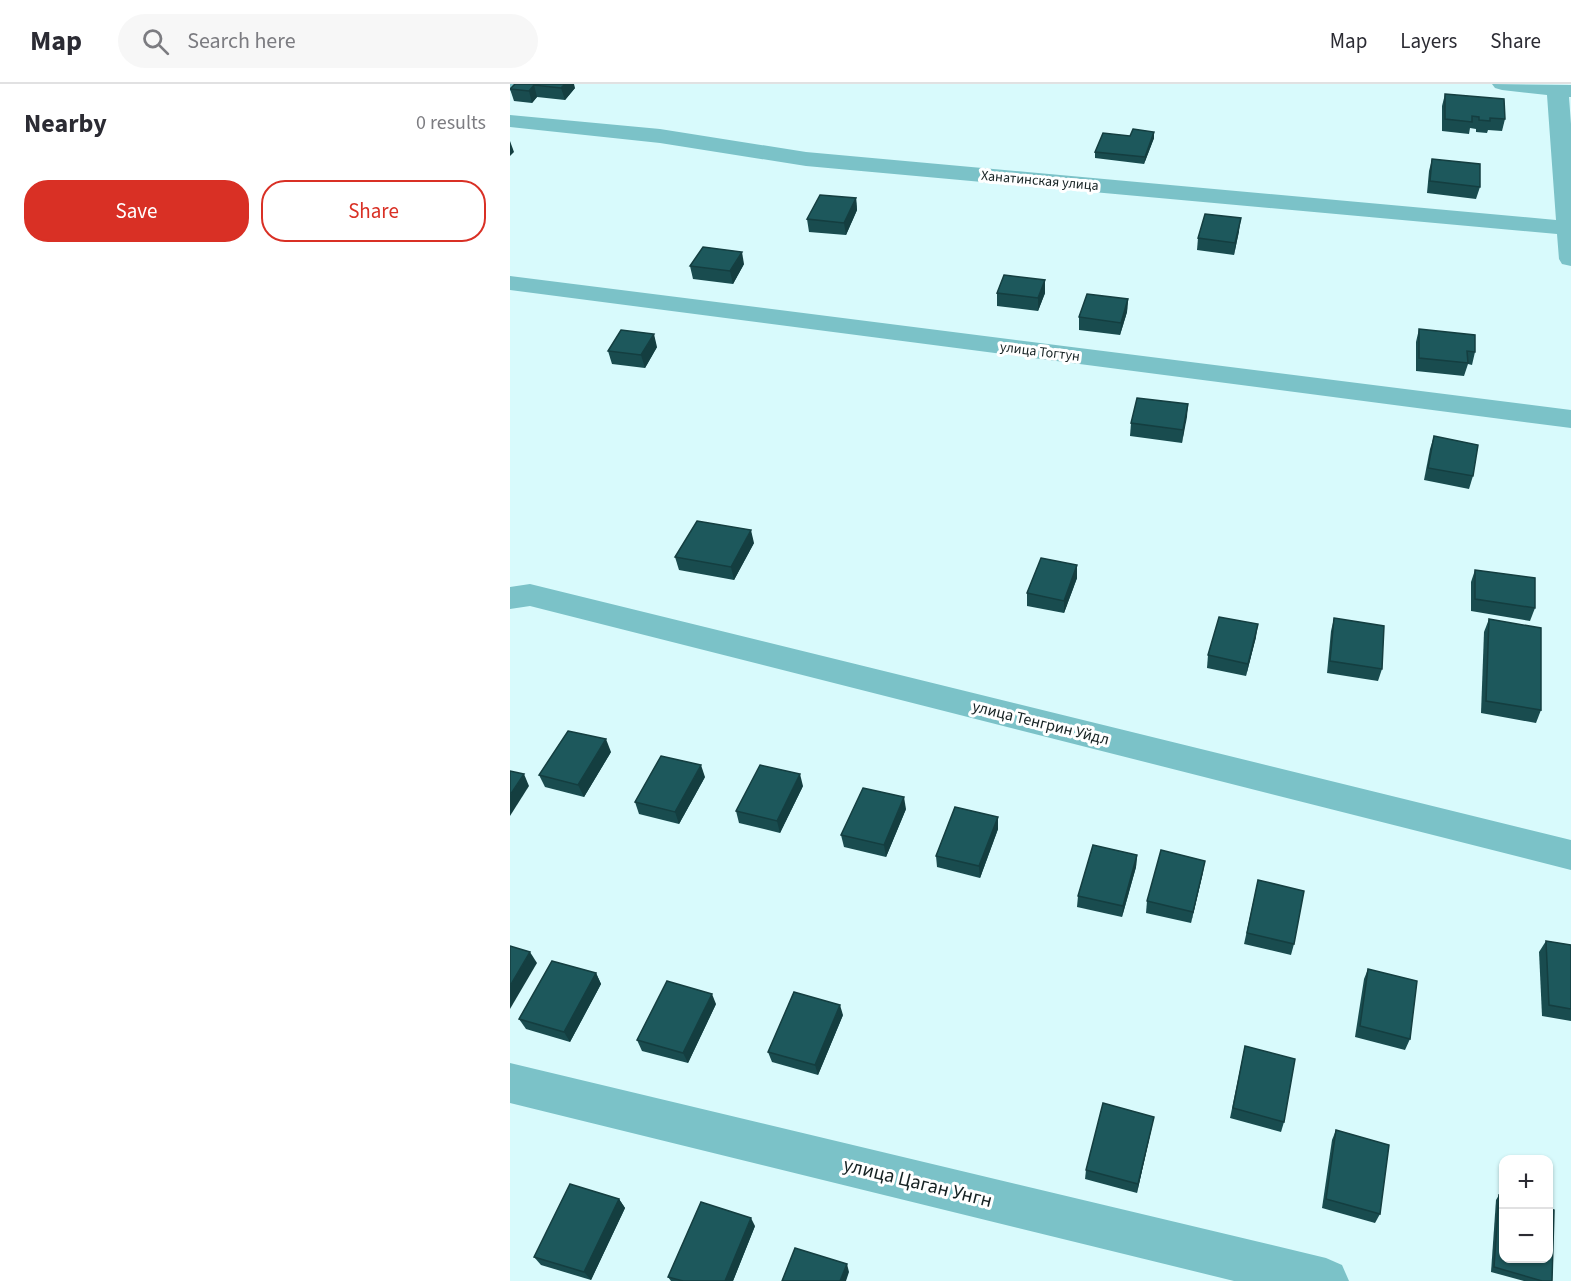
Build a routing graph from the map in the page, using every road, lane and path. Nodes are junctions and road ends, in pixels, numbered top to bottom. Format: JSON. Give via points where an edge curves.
{"nodes":[{"id":1,"x":1502,"y":84,"type":"edge"},
{"id":2,"x":1562,"y":88,"type":"edge"},
{"id":3,"x":510,"y":121,"type":"edge"},
{"id":4,"x":1569,"y":228,"type":"edge"},
{"id":5,"x":1571,"y":259,"type":"edge"},
{"id":6,"x":510,"y":283,"type":"edge"},
{"id":7,"x":1571,"y":418,"type":"edge"},
{"id":8,"x":510,"y":598,"type":"edge"},
{"id":9,"x":1571,"y":855,"type":"edge"},
{"id":10,"x":510,"y":1083,"type":"edge"},
{"id":11,"x":1326,"y":1281,"type":"edge"}],
"edges":[{"from":1,"to":2,"type":"street"},
{"from":2,"to":4,"type":"street"},
{"from":3,"to":4,"type":"street","name":"Ханатинская улица","via":[[660,136],[806,159]]},
{"from":4,"to":5,"type":"street"},
{"from":6,"to":7,"type":"street","name":"улица Тогтун"},
{"from":8,"to":9,"type":"street","name":"улица Тенгрин Уйдл","via":[[530,595]]},
{"from":10,"to":11,"type":"street","name":"улица Цаган Унгн"}]}
